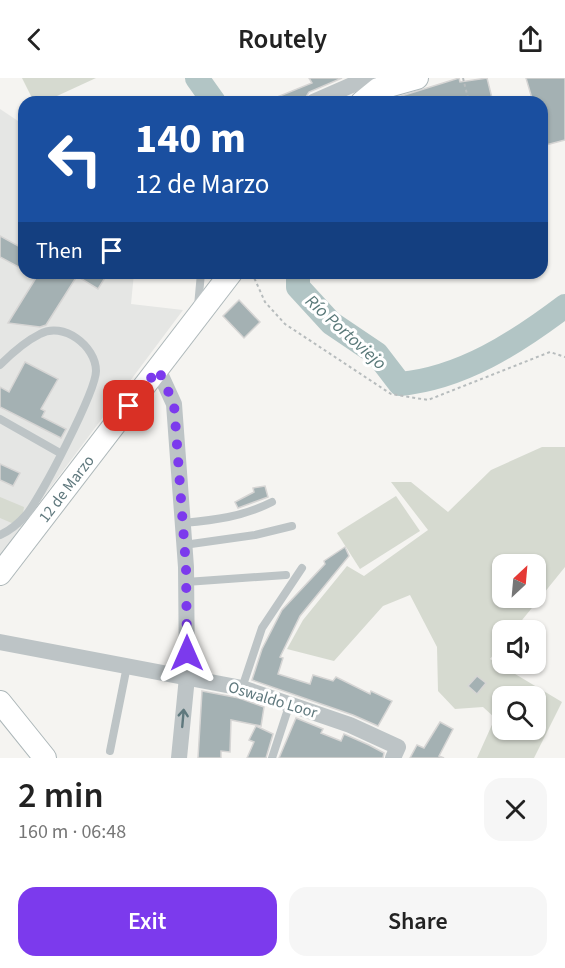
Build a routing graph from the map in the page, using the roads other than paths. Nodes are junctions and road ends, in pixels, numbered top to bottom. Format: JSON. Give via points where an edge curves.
{"nodes":[{"id":1,"x":417,"y":78,"type":"edge"},
{"id":2,"x":371,"y":88,"type":"edge"},
{"id":3,"x":338,"y":96,"type":"edge"},
{"id":4,"x":200,"y":279,"type":"edge"},
{"id":5,"x":226,"y":279,"type":"edge"},
{"id":6,"x":197,"y":316,"type":"junction"},
{"id":7,"x":0,"y":365,"type":"edge"},
{"id":8,"x":158,"y":369,"type":"junction"},
{"id":9,"x":0,"y":419,"type":"edge"},
{"id":10,"x":60,"y":453,"type":"junction"},
{"id":11,"x":272,"y":502,"type":"dead end"},
{"id":12,"x":183,"y":523,"type":"junction"},
{"id":13,"x":292,"y":526,"type":"dead end"},
{"id":14,"x":0,"y":535,"type":"edge"},
{"id":15,"x":184,"y":545,"type":"junction"},
{"id":16,"x":302,"y":568,"type":"dead end"},
{"id":17,"x":0,"y":574,"type":"edge"},
{"id":18,"x":286,"y":575,"type":"dead end"},
{"id":19,"x":186,"y":582,"type":"junction"},
{"id":20,"x":0,"y":642,"type":"edge"},
{"id":21,"x":127,"y":666,"type":"junction"},
{"id":22,"x":187,"y":677,"type":"junction"},
{"id":23,"x":242,"y":688,"type":"junction"},
{"id":24,"x":0,"y":702,"type":"edge"},
{"id":25,"x":290,"y":702,"type":"junction"},
{"id":26,"x":111,"y":752,"type":"dead end"},
{"id":27,"x":396,"y":753,"type":"edge"},
{"id":28,"x":45,"y":758,"type":"edge"},
{"id":29,"x":179,"y":758,"type":"edge"},
{"id":30,"x":272,"y":758,"type":"edge"}],
"edges":[{"from":1,"to":2,"type":"street"},
{"from":2,"to":3,"type":"street"},
{"from":4,"to":6,"type":"lane"},
{"from":5,"to":6,"type":"street","name":"12 de Marzo"},
{"from":6,"to":8,"type":"street","name":"12 de Marzo"},
{"from":7,"to":10,"type":"lane","via":[[41,333],[62,332],[88,349],[96,372],[86,405]]},
{"from":8,"to":12,"type":"street","via":[[174,404]]},
{"from":8,"to":17,"type":"street","name":"12 de Marzo"},
{"from":9,"to":10,"type":"lane"},
{"from":10,"to":14,"type":"lane","via":[[26,515]]},
{"from":11,"to":12,"type":"lane","via":[[229,519]]},
{"from":12,"to":15,"type":"street"},
{"from":13,"to":15,"type":"lane"},
{"from":15,"to":19,"type":"street"},
{"from":16,"to":23,"type":"lane","via":[[262,628]]},
{"from":18,"to":19,"type":"lane"},
{"from":19,"to":22,"type":"street"},
{"from":20,"to":21,"type":"street","name":"Oswaldo Loor"},
{"from":21,"to":22,"type":"street","name":"Oswaldo Loor"},
{"from":21,"to":26,"type":"lane"},
{"from":22,"to":23,"type":"street","name":"Oswaldo Loor"},
{"from":29,"to":22,"type":"street","one_way":true},
{"from":23,"to":25,"type":"street","name":"Oswaldo Loor"},
{"from":24,"to":28,"type":"street"},
{"from":25,"to":27,"type":"street","name":"Oswaldo Loor"},
{"from":25,"to":30,"type":"lane"}]}
